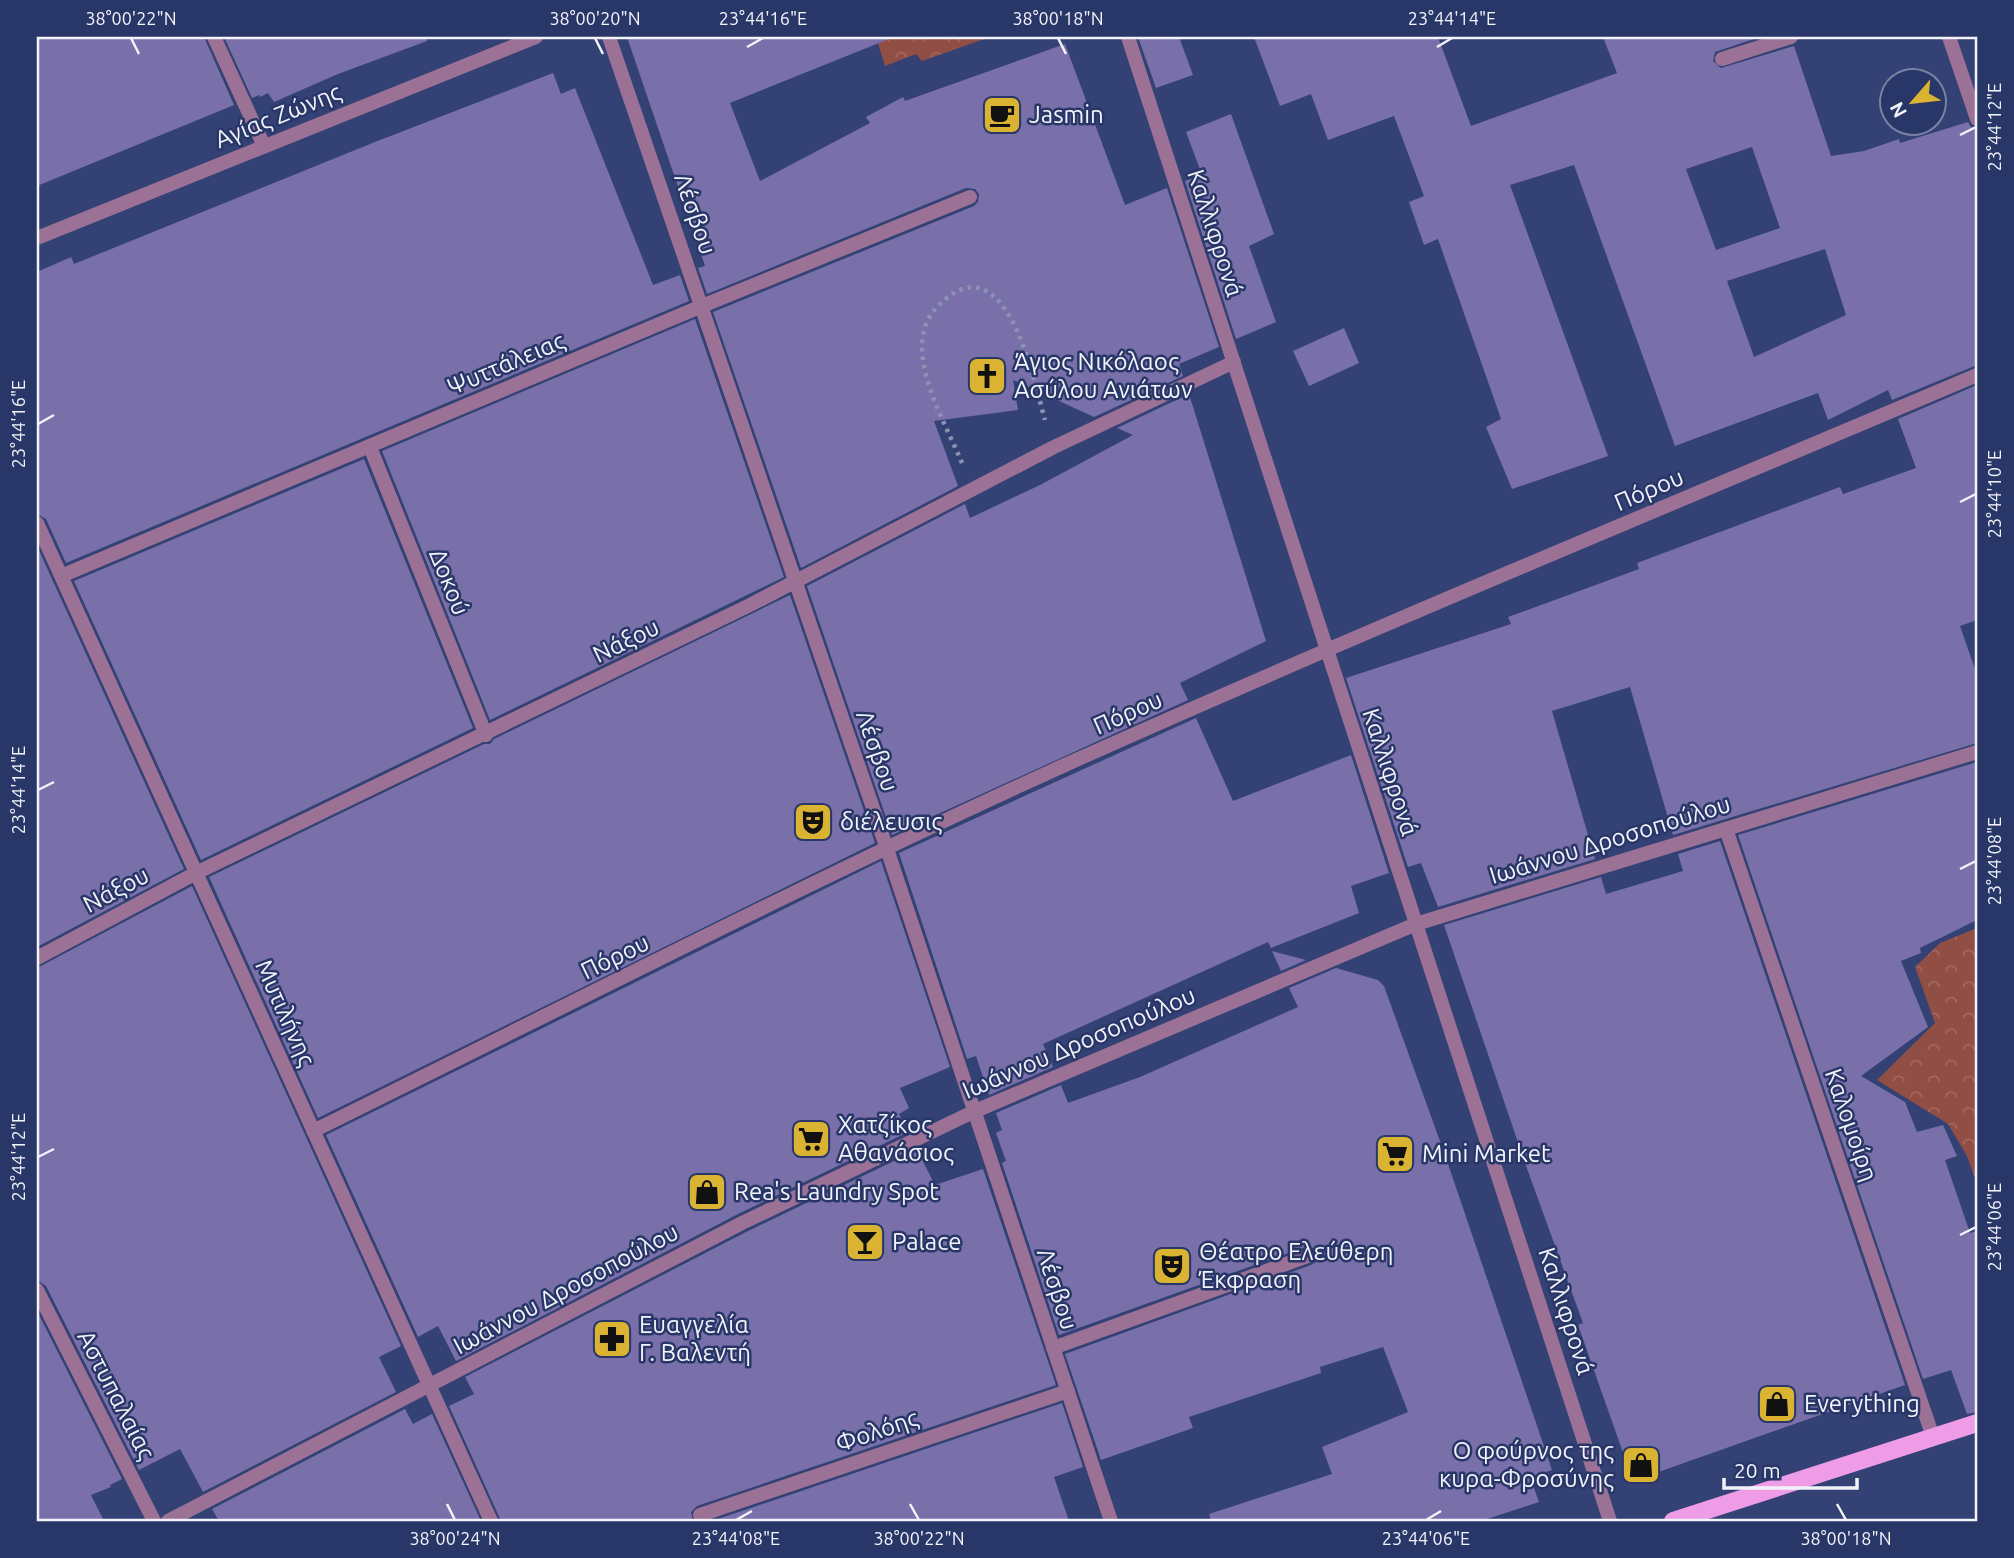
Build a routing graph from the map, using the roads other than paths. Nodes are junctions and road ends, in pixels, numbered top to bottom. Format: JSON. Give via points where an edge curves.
{"nodes":[{"id":1,"x":214,"y":37,"type":"edge"},
{"id":2,"x":536,"y":37,"type":"edge"},
{"id":3,"x":609,"y":37,"type":"edge"},
{"id":4,"x":1128,"y":37,"type":"edge"},
{"id":5,"x":1791,"y":37,"type":"edge"},
{"id":6,"x":1949,"y":37,"type":"edge"},
{"id":7,"x":1721,"y":59,"type":"dead end"},
{"id":8,"x":1977,"y":118,"type":"edge"},
{"id":9,"x":264,"y":146,"type":"junction"},
{"id":10,"x":970,"y":197,"type":"dead end"},
{"id":11,"x":37,"y":238,"type":"edge"},
{"id":12,"x":702,"y":306,"type":"junction"},
{"id":13,"x":1234,"y":362,"type":"junction"},
{"id":14,"x":1977,"y":375,"type":"edge"},
{"id":15,"x":370,"y":447,"type":"junction"},
{"id":16,"x":37,"y":523,"type":"edge"},
{"id":17,"x":61,"y":576,"type":"junction"},
{"id":18,"x":795,"y":582,"type":"junction"},
{"id":19,"x":1327,"y":651,"type":"junction"},
{"id":20,"x":486,"y":734,"type":"junction"},
{"id":21,"x":1977,"y":752,"type":"edge"},
{"id":22,"x":1726,"y":829,"type":"junction"},
{"id":23,"x":887,"y":849,"type":"junction"},
{"id":24,"x":197,"y":873,"type":"junction"},
{"id":25,"x":1416,"y":924,"type":"junction"},
{"id":26,"x":37,"y":958,"type":"edge"},
{"id":27,"x":974,"y":1112,"type":"junction"},
{"id":28,"x":313,"y":1131,"type":"junction"},
{"id":29,"x":1308,"y":1256,"type":"dead end"},
{"id":30,"x":37,"y":1290,"type":"edge"},
{"id":31,"x":1053,"y":1348,"type":"junction"},
{"id":32,"x":429,"y":1385,"type":"junction"},
{"id":33,"x":1068,"y":1391,"type":"junction"},
{"id":34,"x":1977,"y":1423,"type":"edge"},
{"id":35,"x":1933,"y":1437,"type":"junction"},
{"id":36,"x":700,"y":1515,"type":"dead end"},
{"id":37,"x":1696,"y":1518,"type":"edge"},
{"id":38,"x":154,"y":1521,"type":"edge"},
{"id":39,"x":168,"y":1521,"type":"edge"},
{"id":40,"x":491,"y":1521,"type":"edge"},
{"id":41,"x":1111,"y":1521,"type":"edge"},
{"id":42,"x":1610,"y":1521,"type":"edge"},
{"id":43,"x":1673,"y":1521,"type":"edge"}],
"edges":[{"from":1,"to":9,"type":"street"},
{"from":2,"to":9,"type":"street","name":"Αγίας Ζώνης"},
{"from":3,"to":12,"type":"street","name":"Λέσβου"},
{"from":4,"to":13,"type":"street","name":"Καλλιφρονά"},
{"from":5,"to":7,"type":"street"},
{"from":6,"to":8,"type":"street"},
{"from":9,"to":11,"type":"street","name":"Αγίας Ζώνης"},
{"from":10,"to":12,"type":"street","name":"Ψυττάλειας"},
{"from":12,"to":15,"type":"street","name":"Ψυττάλειας"},
{"from":12,"to":18,"type":"street","name":"Λέσβου"},
{"from":13,"to":18,"type":"street","name":"Νάξου","via":[[1054,447]]},
{"from":13,"to":19,"type":"street","name":"Καλλιφρονά"},
{"from":14,"to":19,"type":"street","name":"Πόρου"},
{"from":15,"to":17,"type":"street","name":"Ψυττάλειας"},
{"from":15,"to":20,"type":"street","name":"Δοκού"},
{"from":16,"to":17,"type":"street","name":"Μυτιλήνης"},
{"from":17,"to":24,"type":"street","name":"Μυτιλήνης"},
{"from":18,"to":20,"type":"street","name":"Νάξου"},
{"from":18,"to":23,"type":"street","name":"Λέσβου"},
{"from":19,"to":23,"type":"street","name":"Πόρου"},
{"from":19,"to":25,"type":"street","name":"Καλλιφρονά"},
{"from":20,"to":24,"type":"street","name":"Νάξου"},
{"from":21,"to":22,"type":"street","name":"Ιωάννου Δροσοπούλου"},
{"from":22,"to":25,"type":"street","name":"Ιωάννου Δροσοπούλου"},
{"from":22,"to":35,"type":"street","name":"Καλομοίρη"},
{"from":23,"to":27,"type":"street","name":"Λέσβου"},
{"from":23,"to":28,"type":"street","name":"Πόρου"},
{"from":24,"to":26,"type":"street","name":"Νάξου"},
{"from":24,"to":28,"type":"street","name":"Μυτιλήνης"},
{"from":25,"to":27,"type":"street","name":"Ιωάννου Δροσοπούλου"},
{"from":25,"to":42,"type":"street","name":"Καλλιφρονά"},
{"from":27,"to":31,"type":"street","name":"Λέσβου"},
{"from":27,"to":32,"type":"street","name":"Ιωάννου Δροσοπούλου","via":[[742,1223]]},
{"from":28,"to":32,"type":"street","name":"Μυτιλήνης"},
{"from":29,"to":31,"type":"street"},
{"from":30,"to":38,"type":"street","name":"Αστυπαλαίας"},
{"from":31,"to":33,"type":"street","name":"Λέσβου"},
{"from":32,"to":39,"type":"street","name":"Ιωάννου Δροσοπούλου"},
{"from":32,"to":40,"type":"street","name":"Μυτιλήνης"},
{"from":33,"to":36,"type":"street","name":"Φολόης"},
{"from":33,"to":41,"type":"street","name":"Λέσβου"},
{"from":34,"to":35,"type":"main road"},
{"from":35,"to":37,"type":"main road"},
{"from":37,"to":43,"type":"main road"}]}
